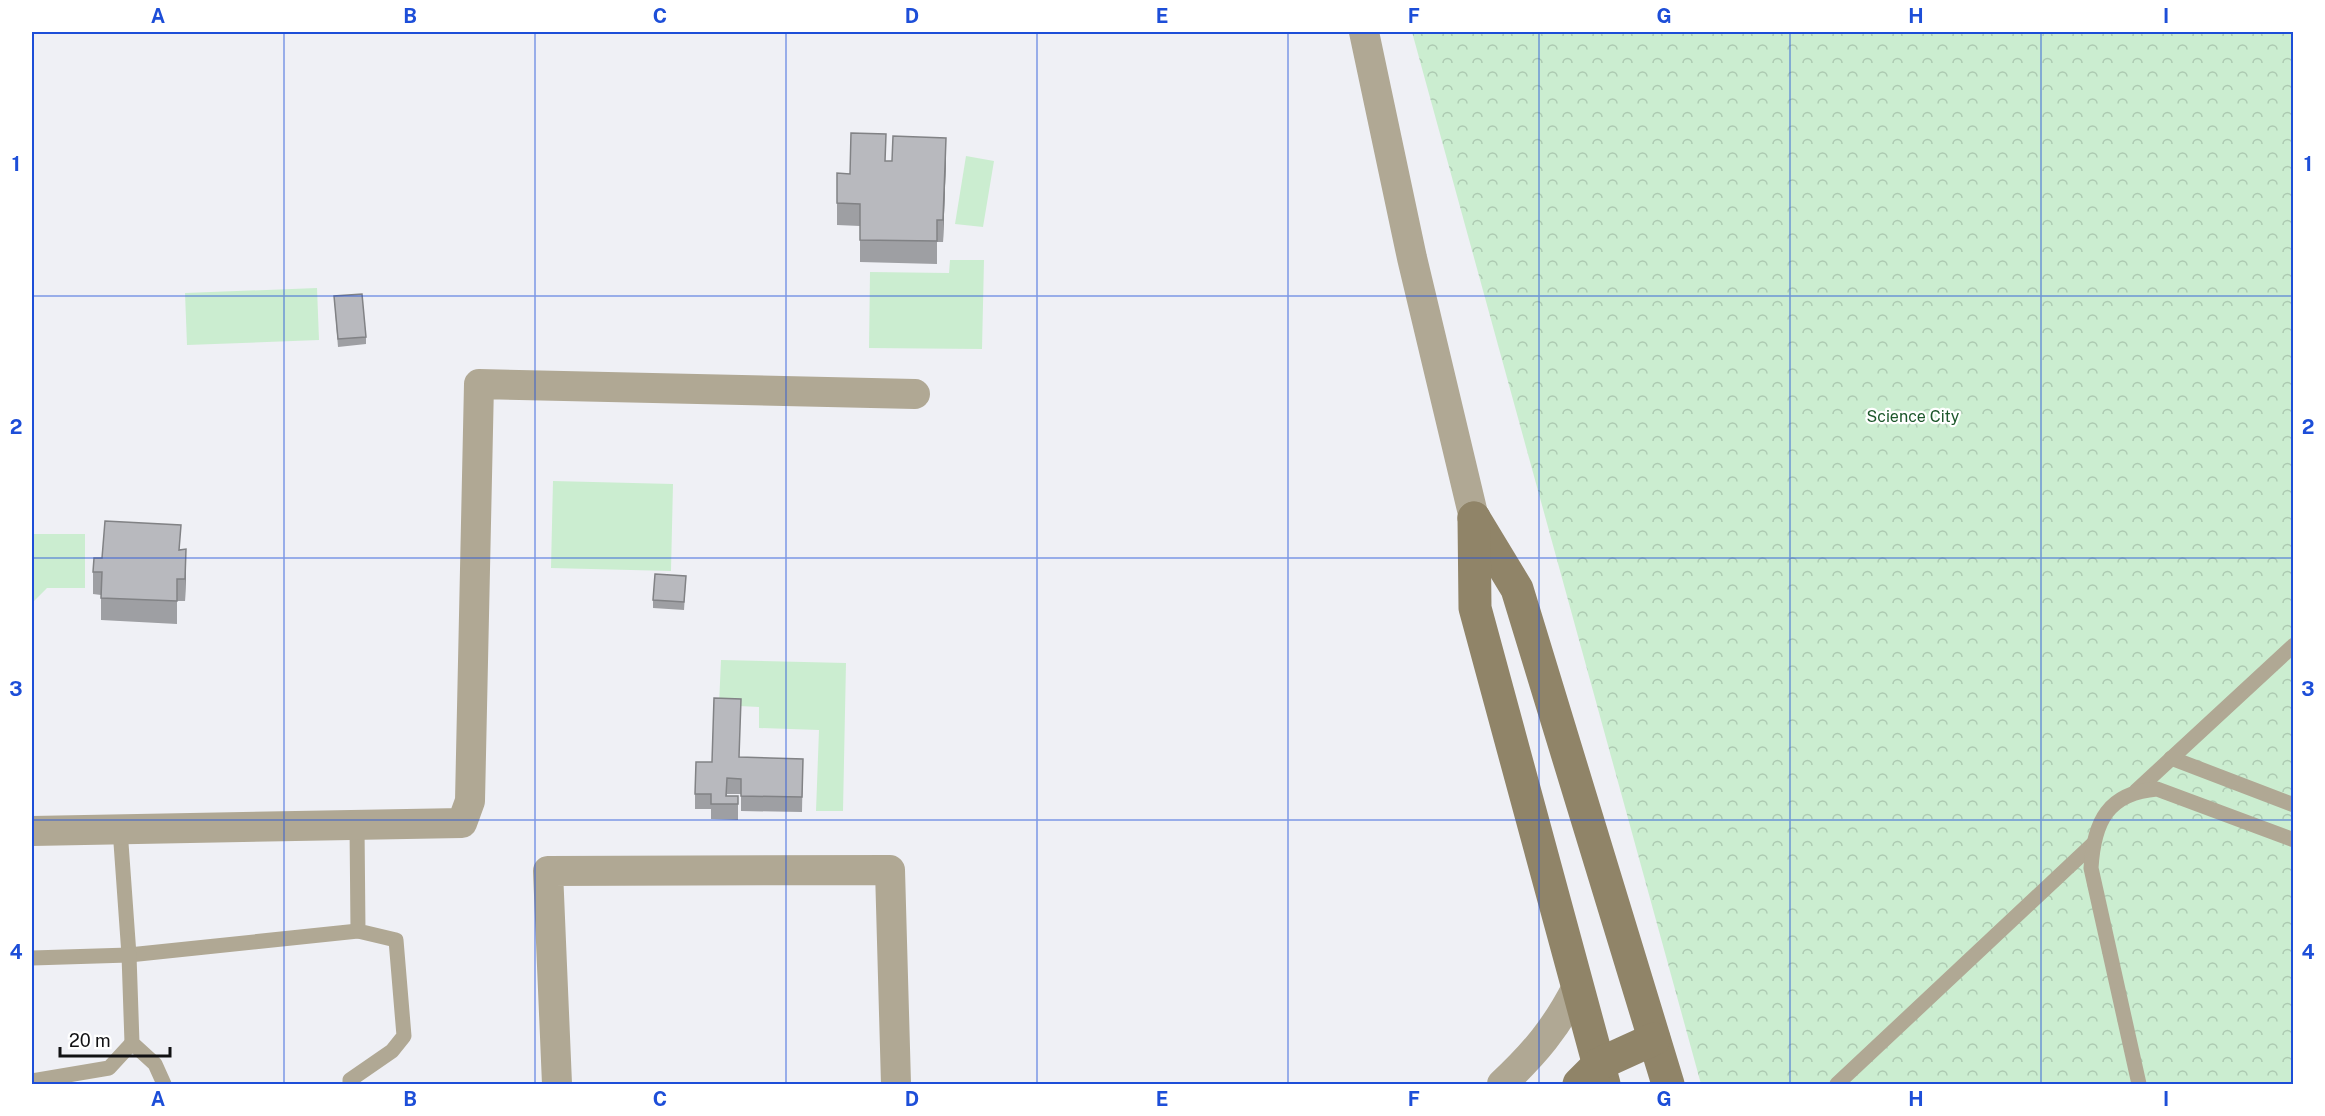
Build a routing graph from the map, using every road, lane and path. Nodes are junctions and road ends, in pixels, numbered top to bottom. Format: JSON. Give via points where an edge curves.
{"nodes":[{"id":1,"x":1364,"y":32,"type":"edge"},
{"id":2,"x":915,"y":394,"type":"dead end"},
{"id":3,"x":1474,"y":519,"type":"junction"},
{"id":4,"x":2294,"y":645,"type":"edge"},
{"id":5,"x":2171,"y":758,"type":"junction"},
{"id":6,"x":2136,"y":791,"type":"junction"},
{"id":7,"x":2294,"y":805,"type":"edge"},
{"id":8,"x":357,"y":825,"type":"junction"},
{"id":9,"x":120,"y":829,"type":"junction"},
{"id":10,"x":32,"y":831,"type":"edge"},
{"id":11,"x":2294,"y":840,"type":"edge"},
{"id":12,"x":2093,"y":844,"type":"junction"},
{"id":13,"x":358,"y":931,"type":"junction"},
{"id":14,"x":129,"y":955,"type":"junction"},
{"id":15,"x":32,"y":958,"type":"edge"},
{"id":16,"x":1577,"y":987,"type":"junction"},
{"id":17,"x":1654,"y":1039,"type":"junction"},
{"id":18,"x":132,"y":1043,"type":"junction"},
{"id":19,"x":1594,"y":1078,"type":"edge"},
{"id":20,"x":32,"y":1080,"type":"edge"},
{"id":21,"x":164,"y":1084,"type":"edge"},
{"id":22,"x":350,"y":1084,"type":"edge"},
{"id":23,"x":557,"y":1084,"type":"edge"},
{"id":24,"x":896,"y":1084,"type":"edge"},
{"id":25,"x":1503,"y":1084,"type":"edge"},
{"id":26,"x":1668,"y":1084,"type":"edge"},
{"id":27,"x":1837,"y":1084,"type":"edge"},
{"id":28,"x":2139,"y":1084,"type":"edge"}],
"edges":[{"from":1,"to":3,"type":"street"},
{"from":2,"to":8,"type":"street","via":[[479,384],[470,801],[462,823]]},
{"from":3,"to":16,"type":"street","via":[[1475,608]]},
{"from":3,"to":17,"type":"street","via":[[1517,589]]},
{"from":4,"to":5,"type":"lane"},
{"from":5,"to":6,"type":"lane"},
{"from":5,"to":7,"type":"lane"},
{"from":6,"to":11,"type":"lane","via":[[2157,789]]},
{"from":6,"to":12,"type":"lane","via":[[2120,797],[2104,816]]},
{"from":8,"to":9,"type":"street"},
{"from":8,"to":13,"type":"lane"},
{"from":9,"to":10,"type":"street"},
{"from":9,"to":14,"type":"lane"},
{"from":12,"to":27,"type":"lane"},
{"from":12,"to":28,"type":"lane","via":[[2091,868],[2096,899]]},
{"from":13,"to":14,"type":"lane"},
{"from":13,"to":22,"type":"lane","via":[[396,940],[404,1036],[392,1052],[350,1080]]},
{"from":14,"to":15,"type":"lane"},
{"from":14,"to":18,"type":"lane"},
{"from":16,"to":19,"type":"street"},
{"from":16,"to":25,"type":"street","via":[[1560,1021],[1538,1051]]},
{"from":17,"to":19,"type":"street"},
{"from":17,"to":26,"type":"street"},
{"from":18,"to":20,"type":"lane","via":[[109,1068]]},
{"from":18,"to":21,"type":"lane","via":[[155,1064]]},
{"from":23,"to":24,"type":"street","via":[[548,871],[890,870]]}]}
